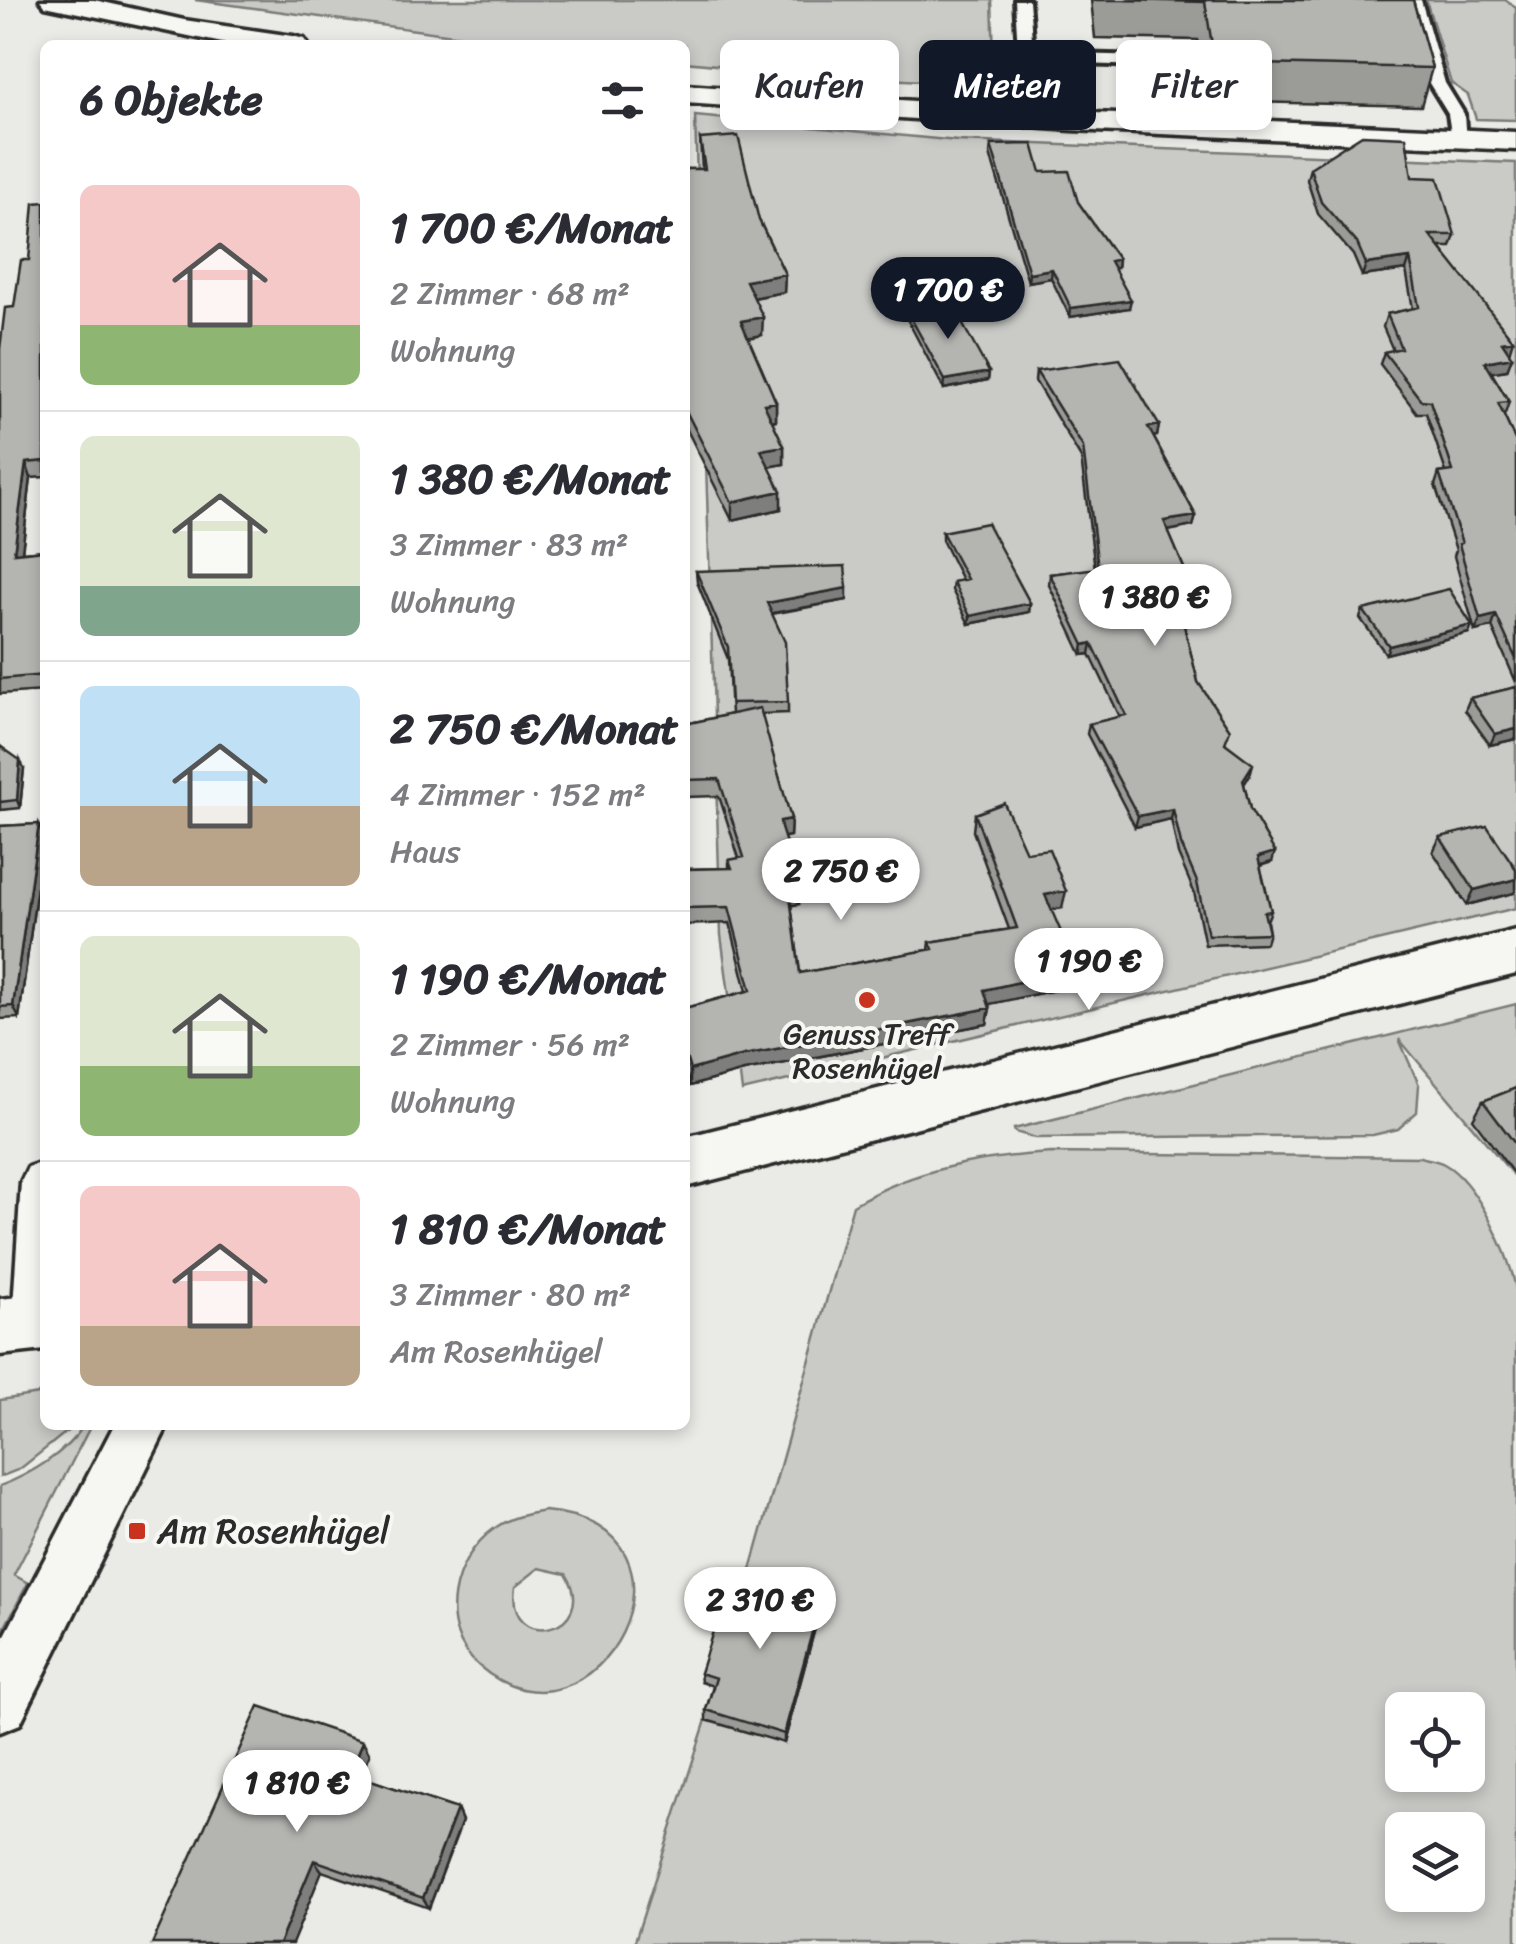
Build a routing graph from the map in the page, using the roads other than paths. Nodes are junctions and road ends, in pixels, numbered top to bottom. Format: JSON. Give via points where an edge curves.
{"nodes":[{"id":1,"x":55,"y":0,"type":"edge"},
{"id":2,"x":1022,"y":0,"type":"edge"},
{"id":3,"x":1414,"y":0,"type":"edge"},
{"id":4,"x":180,"y":37,"type":"edge"},
{"id":5,"x":222,"y":40,"type":"edge"},
{"id":6,"x":1025,"y":40,"type":"edge"},
{"id":7,"x":690,"y":94,"type":"edge"},
{"id":8,"x":919,"y":110,"type":"edge"},
{"id":9,"x":1096,"y":122,"type":"edge"},
{"id":10,"x":1460,"y":139,"type":"junction"},
{"id":11,"x":1516,"y":141,"type":"edge"},
{"id":12,"x":1516,"y":952,"type":"edge"},
{"id":13,"x":690,"y":1161,"type":"edge"},
{"id":14,"x":40,"y":1221,"type":"edge"},
{"id":15,"x":27,"y":1324,"type":"edge"},
{"id":16,"x":139,"y":1430,"type":"edge"},
{"id":17,"x":0,"y":1704,"type":"edge"}],
"edges":[{"from":1,"to":4,"type":"street"},
{"from":2,"to":6,"type":"lane"},
{"from":3,"to":10,"type":"lane"},
{"from":4,"to":5,"type":"street"},
{"from":7,"to":8,"type":"street"},
{"from":9,"to":10,"type":"street"},
{"from":10,"to":11,"type":"street"},
{"from":12,"to":13,"type":"main road"},
{"from":14,"to":15,"type":"street"},
{"from":16,"to":17,"type":"street"}]}
